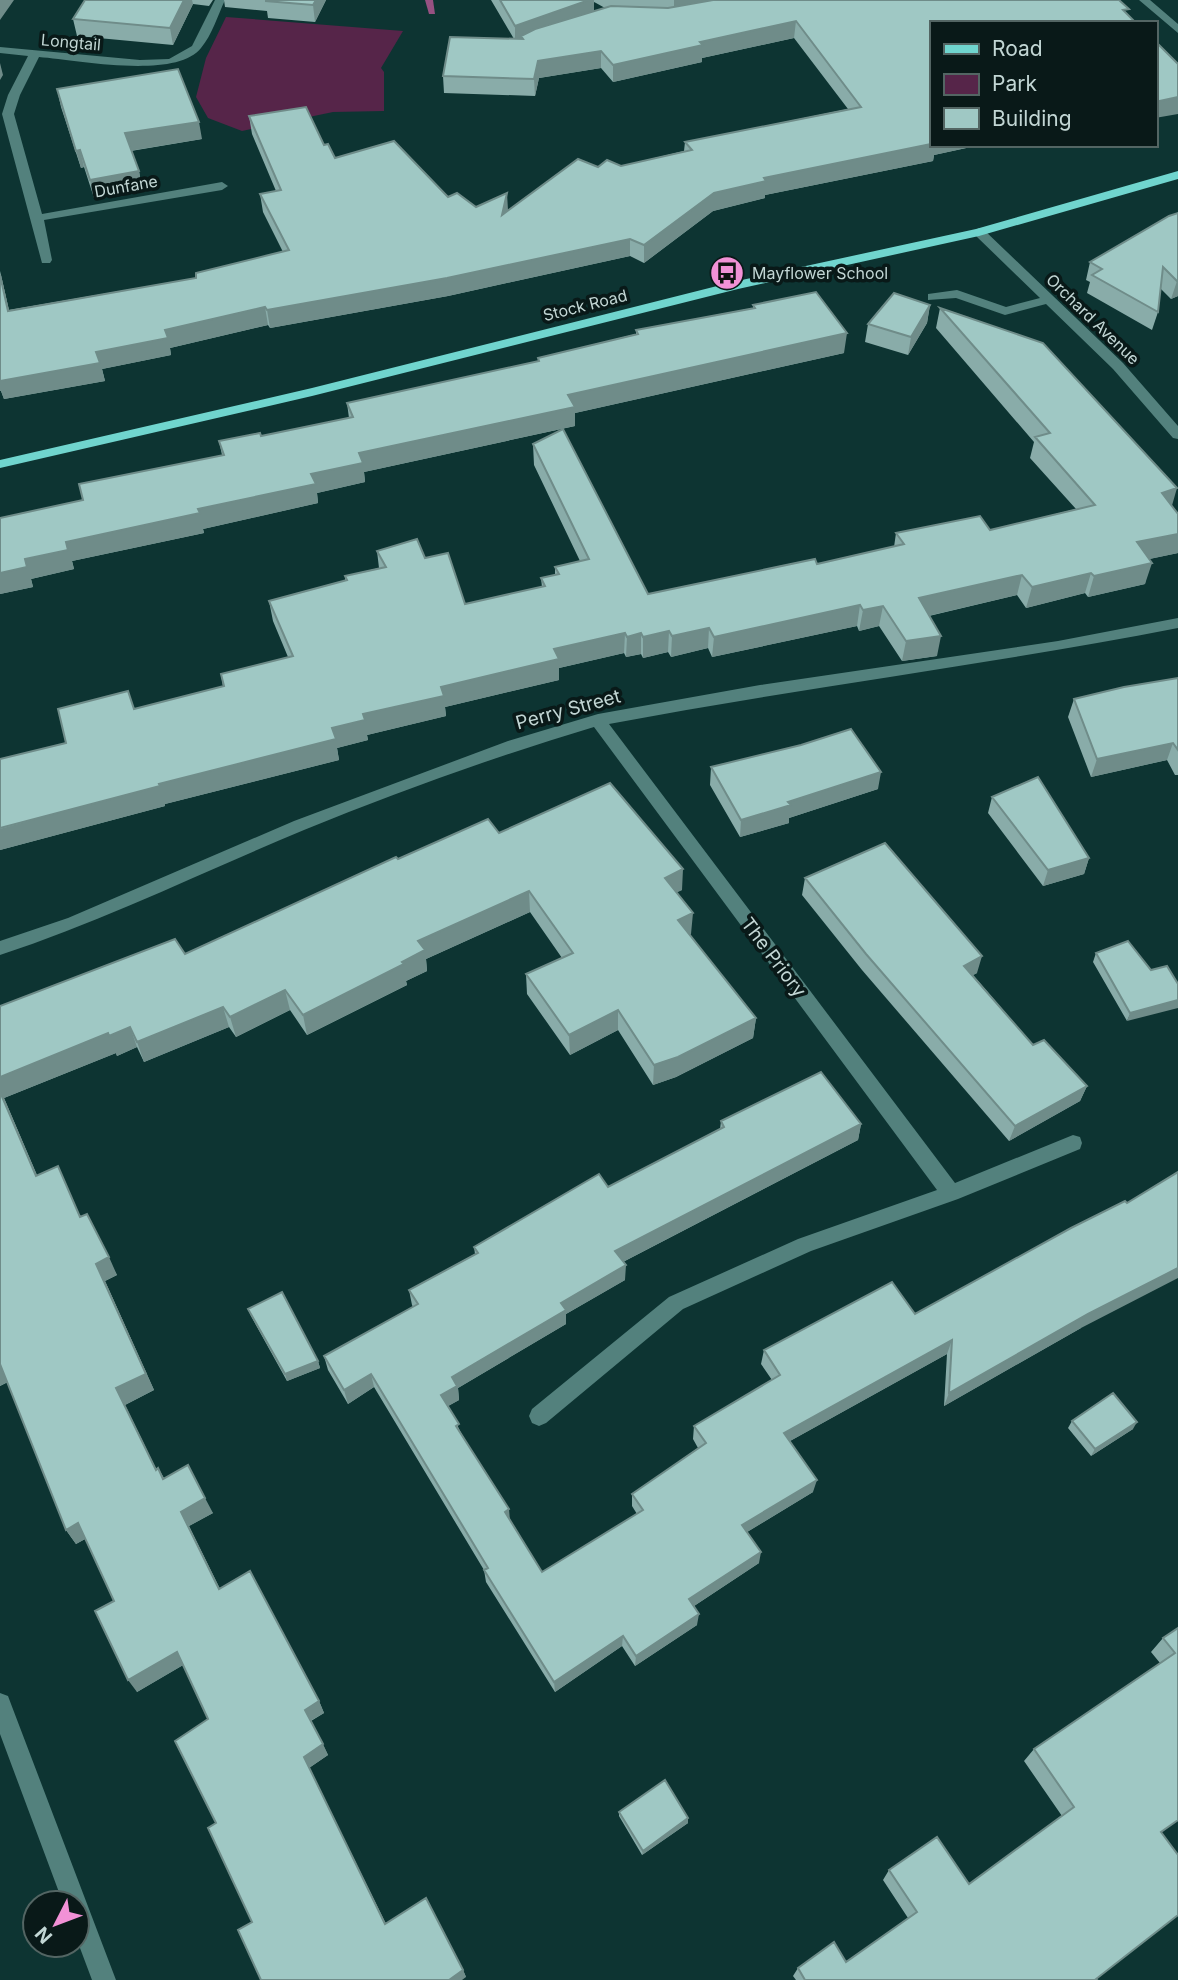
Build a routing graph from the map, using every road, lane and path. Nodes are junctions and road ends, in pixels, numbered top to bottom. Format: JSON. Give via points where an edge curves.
{"nodes":[{"id":1,"x":220,"y":0,"type":"edge"},
{"id":2,"x":1144,"y":0,"type":"edge"},
{"id":3,"x":1178,"y":15,"type":"edge"},
{"id":4,"x":1165,"y":18,"type":"junction"},
{"id":5,"x":1178,"y":30,"type":"edge"},
{"id":6,"x":0,"y":50,"type":"edge"},
{"id":7,"x":34,"y":55,"type":"junction"},
{"id":8,"x":1178,"y":175,"type":"edge"},
{"id":9,"x":222,"y":186,"type":"dead end"},
{"id":10,"x":37,"y":218,"type":"junction"},
{"id":11,"x":979,"y":232,"type":"junction"},
{"id":12,"x":46,"y":260,"type":"dead end"},
{"id":13,"x":932,"y":297,"type":"dead end"},
{"id":14,"x":1047,"y":300,"type":"junction"},
{"id":15,"x":1005,"y":311,"type":"junction"},
{"id":16,"x":993,"y":321,"type":"dead end"},
{"id":17,"x":1178,"y":435,"type":"edge"},
{"id":18,"x":0,"y":464,"type":"edge"},
{"id":19,"x":1178,"y":623,"type":"edge"},
{"id":20,"x":597,"y":720,"type":"junction"},
{"id":21,"x":0,"y":948,"type":"edge"},
{"id":22,"x":1073,"y":1143,"type":"dead end"},
{"id":23,"x":951,"y":1193,"type":"junction"},
{"id":24,"x":539,"y":1416,"type":"dead end"},
{"id":25,"x":0,"y":1704,"type":"edge"},
{"id":26,"x":70,"y":1889,"type":"edge"},
{"id":27,"x":91,"y":1945,"type":"edge"},
{"id":28,"x":104,"y":1980,"type":"edge"}],
"edges":[{"from":1,"to":7,"type":"street","name":"Longtail","via":[[196,48],[171,62]]},
{"from":2,"to":4,"type":"street"},
{"from":3,"to":4,"type":"street"},
{"from":4,"to":5,"type":"street"},
{"from":6,"to":7,"type":"street","name":"Longtail"},
{"from":7,"to":10,"type":"street","via":[[8,114]]},
{"from":8,"to":11,"type":"main road","name":"Stock Road"},
{"from":9,"to":10,"type":"street","name":"Dunfane"},
{"from":10,"to":12,"type":"street"},
{"from":11,"to":14,"type":"street","name":"Orchard Avenue"},
{"from":11,"to":18,"type":"main road","name":"Stock Road","via":[[737,285],[312,392]]},
{"from":13,"to":15,"type":"street","via":[[957,294]]},
{"from":14,"to":15,"type":"street"},
{"from":14,"to":17,"type":"street","name":"Orchard Avenue","via":[[1118,366]]},
{"from":15,"to":16,"type":"street"},
{"from":19,"to":20,"type":"street","name":"Perry Street"},
{"from":20,"to":21,"type":"street","name":"Perry Street","via":[[514,745],[300,825],[74,923]]},
{"from":20,"to":23,"type":"street","name":"The Priory"},
{"from":22,"to":23,"type":"street"},
{"from":23,"to":24,"type":"street","via":[[805,1245],[676,1303]]},
{"from":25,"to":26,"type":"street"},
{"from":27,"to":28,"type":"street"}]}
